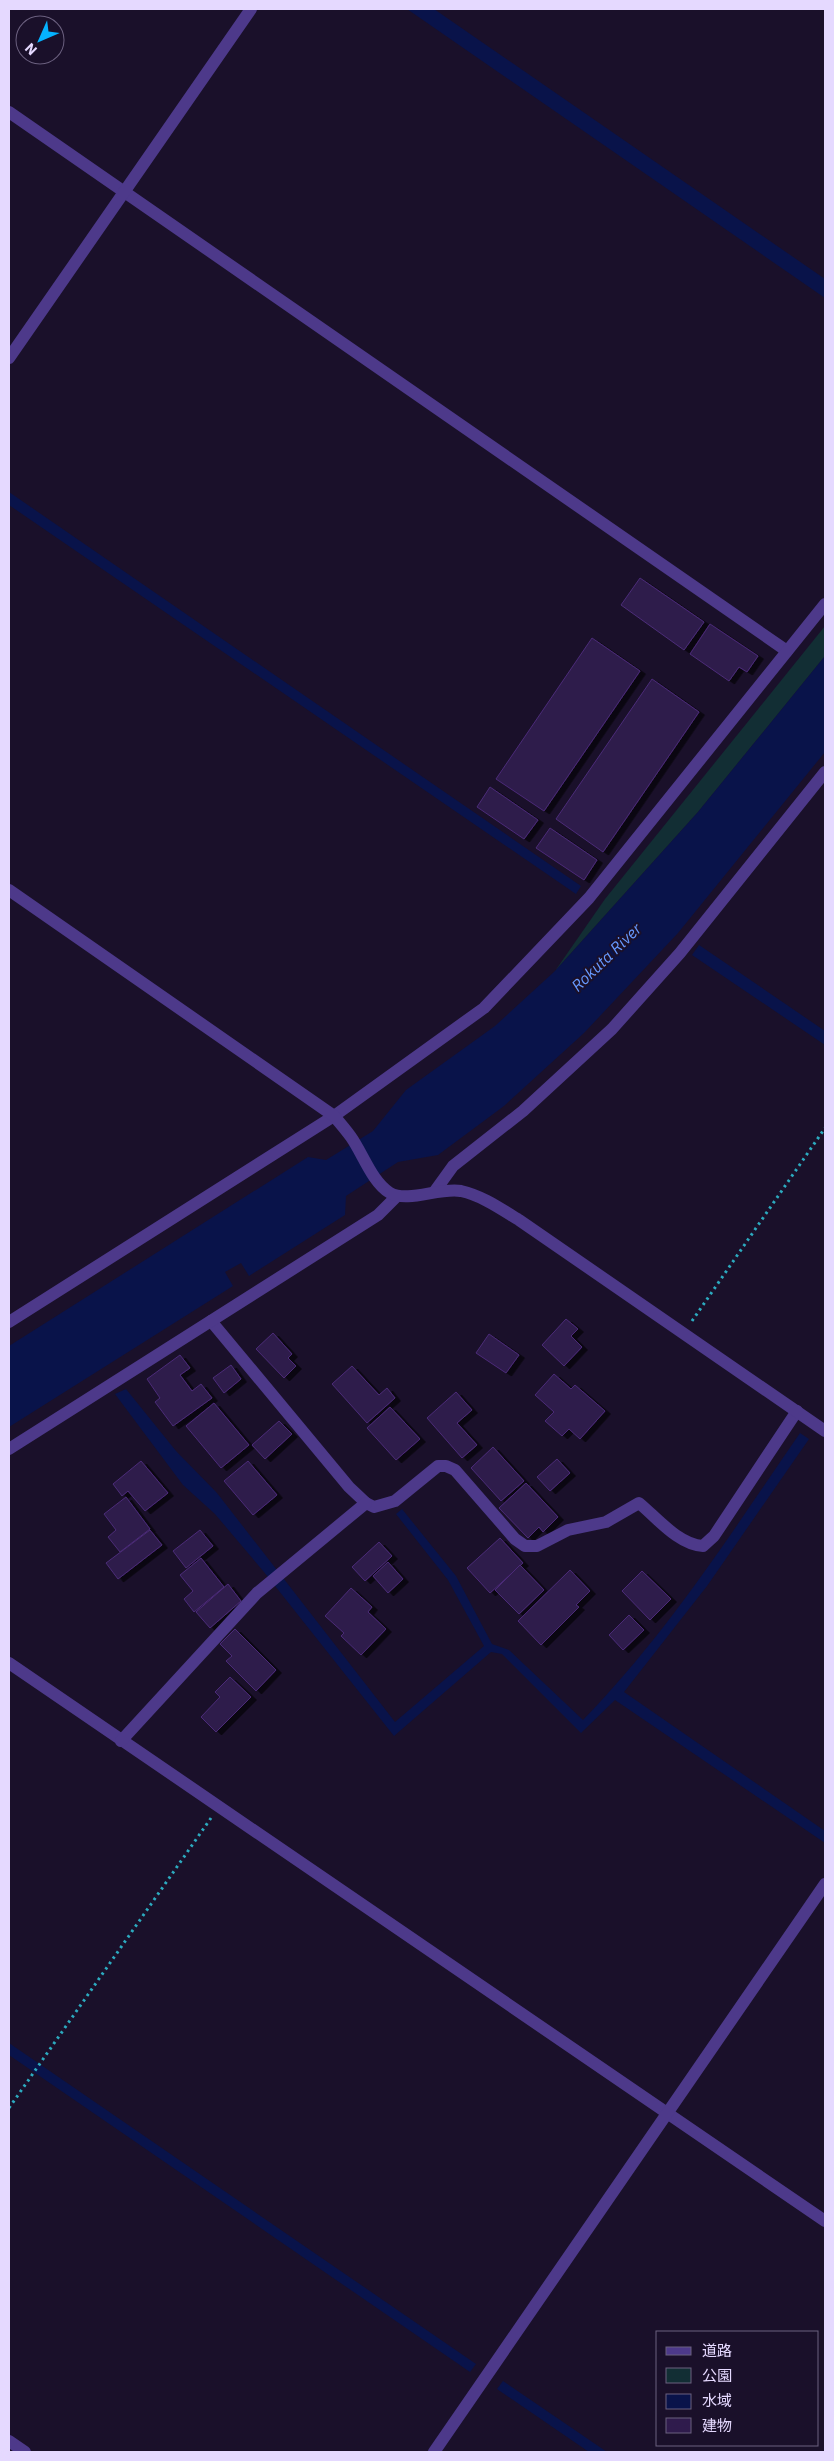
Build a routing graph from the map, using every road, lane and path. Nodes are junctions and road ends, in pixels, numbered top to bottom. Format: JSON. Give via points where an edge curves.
{"nodes":[{"id":1,"x":251,"y":9,"type":"edge"},
{"id":2,"x":9,"y":112,"type":"edge"},
{"id":3,"x":124,"y":191,"type":"junction"},
{"id":4,"x":9,"y":358,"type":"edge"},
{"id":5,"x":825,"y":604,"type":"edge"},
{"id":6,"x":787,"y":651,"type":"junction"},
{"id":7,"x":825,"y":772,"type":"edge"},
{"id":8,"x":9,"y":890,"type":"edge"},
{"id":9,"x":334,"y":1116,"type":"junction"},
{"id":10,"x":825,"y":1128,"type":"edge"},
{"id":11,"x":436,"y":1191,"type":"junction"},
{"id":12,"x":398,"y":1196,"type":"junction"},
{"id":13,"x":210,"y":1321,"type":"junction"},
{"id":14,"x":9,"y":1322,"type":"edge"},
{"id":15,"x":684,"y":1333,"type":"junction"},
{"id":16,"x":797,"y":1412,"type":"junction"},
{"id":17,"x":825,"y":1431,"type":"edge"},
{"id":18,"x":9,"y":1449,"type":"edge"},
{"id":19,"x":366,"y":1503,"type":"junction"},
{"id":20,"x":9,"y":1663,"type":"edge"},
{"id":21,"x":121,"y":1741,"type":"junction"},
{"id":22,"x":218,"y":1808,"type":"junction"},
{"id":23,"x":825,"y":1884,"type":"edge"},
{"id":24,"x":9,"y":2108,"type":"edge"},
{"id":25,"x":666,"y":2113,"type":"junction"},
{"id":26,"x":825,"y":2222,"type":"edge"},
{"id":27,"x":9,"y":2441,"type":"edge"},
{"id":28,"x":25,"y":2452,"type":"edge"},
{"id":29,"x":434,"y":2452,"type":"edge"}],
"edges":[{"from":1,"to":3,"type":"street"},
{"from":2,"to":3,"type":"street"},
{"from":3,"to":4,"type":"street"},
{"from":3,"to":6,"type":"street"},
{"from":5,"to":6,"type":"street"},
{"from":6,"to":9,"type":"street","via":[[589,898],[484,1008]]},
{"from":7,"to":11,"type":"street","via":[[680,953],[612,1028],[523,1111],[453,1166]]},
{"from":8,"to":9,"type":"street"},
{"from":9,"to":12,"type":"street","via":[[351,1136],[381,1185]]},
{"from":9,"to":14,"type":"street"},
{"from":10,"to":15,"type":"path"},
{"from":11,"to":12,"type":"street"},
{"from":11,"to":15,"type":"street","via":[[461,1191],[486,1200]]},
{"from":12,"to":13,"type":"street","via":[[378,1215]]},
{"from":13,"to":18,"type":"street"},
{"from":13,"to":19,"type":"street","via":[[349,1488]]},
{"from":15,"to":16,"type":"street"},
{"from":16,"to":17,"type":"street"},
{"from":16,"to":19,"type":"street","via":[[714,1536],[703,1546],[692,1546],[639,1503],[606,1522],[568,1530],[537,1546],[525,1546],[515,1539],[455,1470],[446,1466],[438,1466],[395,1501],[374,1507]]},
{"from":19,"to":21,"type":"street","via":[[257,1593]]},
{"from":20,"to":21,"type":"street"},
{"from":21,"to":22,"type":"street"},
{"from":22,"to":24,"type":"path"},
{"from":22,"to":25,"type":"street"},
{"from":23,"to":25,"type":"street"},
{"from":25,"to":26,"type":"street"},
{"from":25,"to":29,"type":"street"},
{"from":27,"to":28,"type":"street"}]}
